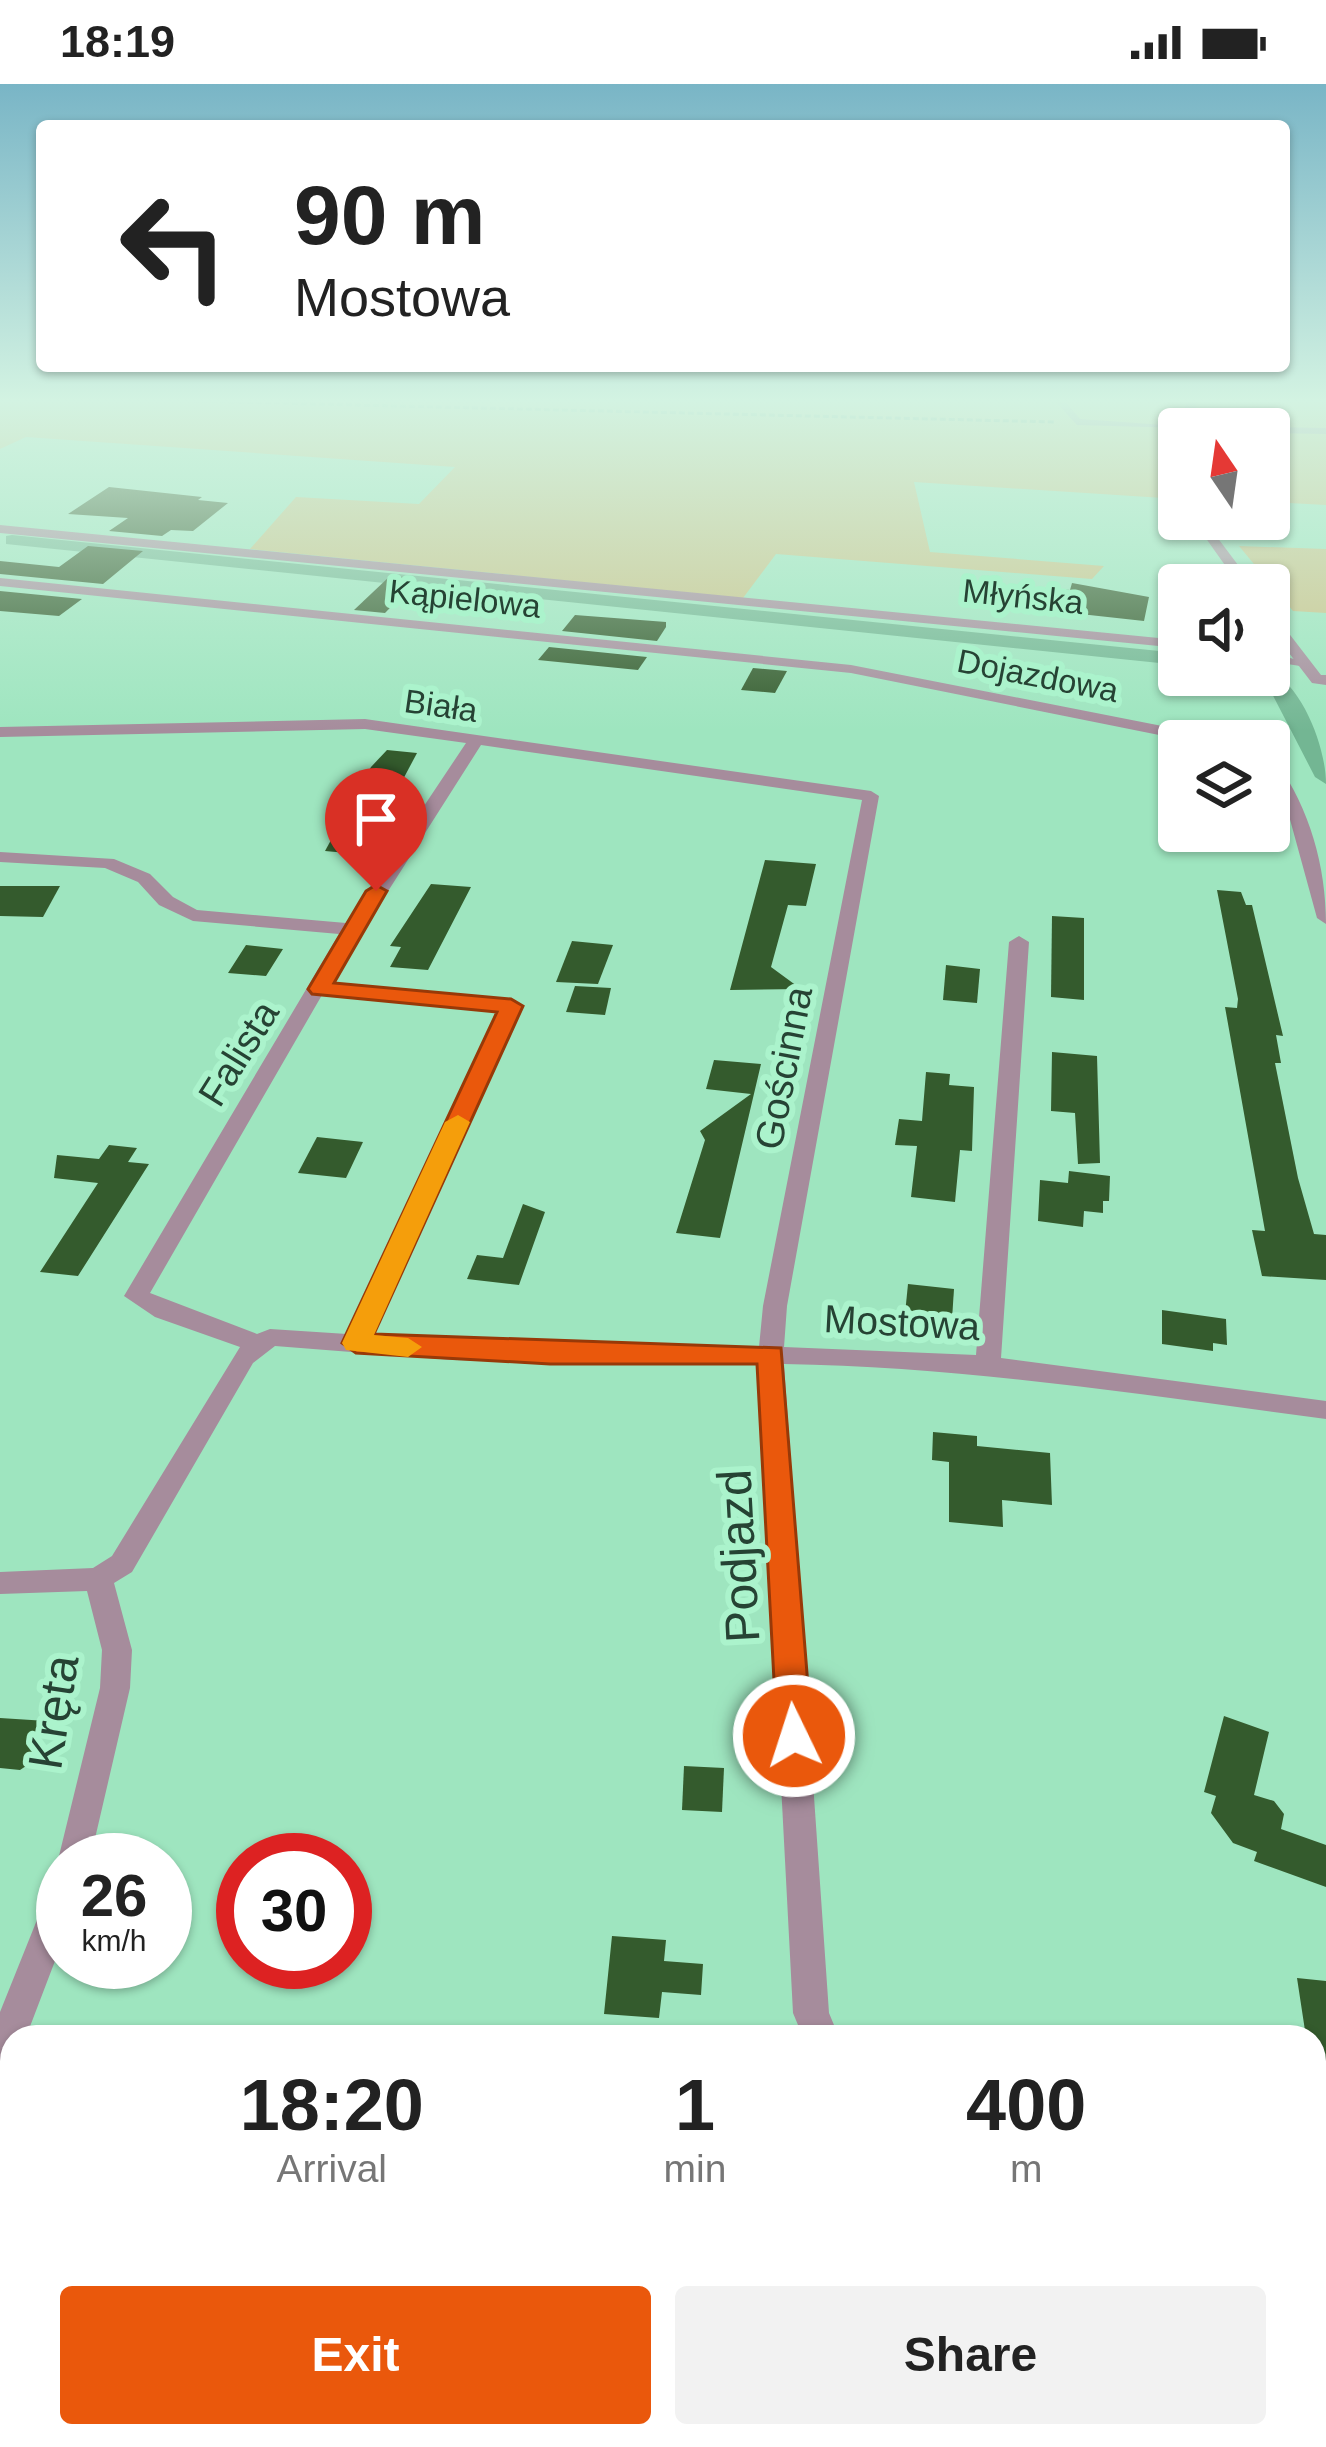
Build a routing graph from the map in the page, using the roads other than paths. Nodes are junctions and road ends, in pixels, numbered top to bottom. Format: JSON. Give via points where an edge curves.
{"nodes":[{"id":1,"x":4,"y":532,"type":"edge"},
{"id":2,"x":0,"y":582,"type":"edge"},
{"id":3,"x":1158,"y":642,"type":"edge"},
{"id":4,"x":1290,"y":647,"type":"edge"},
{"id":5,"x":1290,"y":660,"type":"edge"},
{"id":6,"x":1300,"y":662,"type":"junction"},
{"id":7,"x":851,"y":670,"type":"joint"},
{"id":8,"x":1323,"y":684,"type":"edge"},
{"id":9,"x":1158,"y":730,"type":"edge"},
{"id":10,"x":0,"y":732,"type":"edge"},
{"id":11,"x":476,"y":740,"type":"junction"},
{"id":12,"x":1290,"y":793,"type":"edge"},
{"id":13,"x":871,"y":796,"type":"joint"},
{"id":14,"x":0,"y":857,"type":"edge"},
{"id":15,"x":1326,"y":918,"type":"edge"},
{"id":16,"x":351,"y":929,"type":"junction"},
{"id":17,"x":1019,"y":942,"type":"dead end"},
{"id":18,"x":320,"y":989,"type":"junction"},
{"id":19,"x":255,"y":1343,"type":"junction"},
{"id":20,"x":356,"y":1343,"type":"junction"},
{"id":21,"x":771,"y":1354,"type":"junction"},
{"id":22,"x":988,"y":1365,"type":"junction"},
{"id":23,"x":1326,"y":1410,"type":"edge"},
{"id":24,"x":98,"y":1580,"type":"junction"},
{"id":25,"x":0,"y":1583,"type":"edge"},
{"id":26,"x":80,"y":1833,"type":"edge"},
{"id":27,"x":36,"y":1965,"type":"edge"},
{"id":28,"x":13,"y":2025,"type":"edge"},
{"id":29,"x":816,"y":2025,"type":"edge"}],
"edges":[{"from":1,"to":3,"type":"street","name":"Młyńska"},
{"from":2,"to":7,"type":"street","name":"Kąpielowa"},
{"from":4,"to":6,"type":"street"},
{"from":5,"to":6,"type":"street"},
{"from":6,"to":8,"type":"street"},
{"from":7,"to":9,"type":"street","name":"Dojazdowa"},
{"from":10,"to":11,"type":"street","name":"Biała","via":[[365,724]]},
{"from":11,"to":13,"type":"street","name":"Biała"},
{"from":11,"to":16,"type":"street","name":"Falista"},
{"from":12,"to":15,"type":"street"},
{"from":13,"to":21,"type":"street","name":"Gościnna"},
{"from":14,"to":16,"type":"street","via":[[108,863],[193,915]]},
{"from":16,"to":18,"type":"street","name":"Falista"},
{"from":17,"to":22,"type":"street"},
{"from":18,"to":19,"type":"street","name":"Falista","via":[[136,1296],[155,1310]]},
{"from":18,"to":20,"type":"street","via":[[511,1006]]},
{"from":19,"to":20,"type":"street","name":"Mostowa","via":[[290,1335]]},
{"from":19,"to":24,"type":"street","via":[[137,1546]]},
{"from":20,"to":21,"type":"street","name":"Mostowa"},
{"from":21,"to":22,"type":"street","name":"Mostowa"},
{"from":21,"to":29,"type":"street","name":"Podjazd"},
{"from":22,"to":23,"type":"street","name":"Mostowa"},
{"from":24,"to":25,"type":"street"},
{"from":24,"to":26,"type":"street","name":"Kręta","via":[[117,1650],[115,1688]]},
{"from":27,"to":28,"type":"street"}]}
